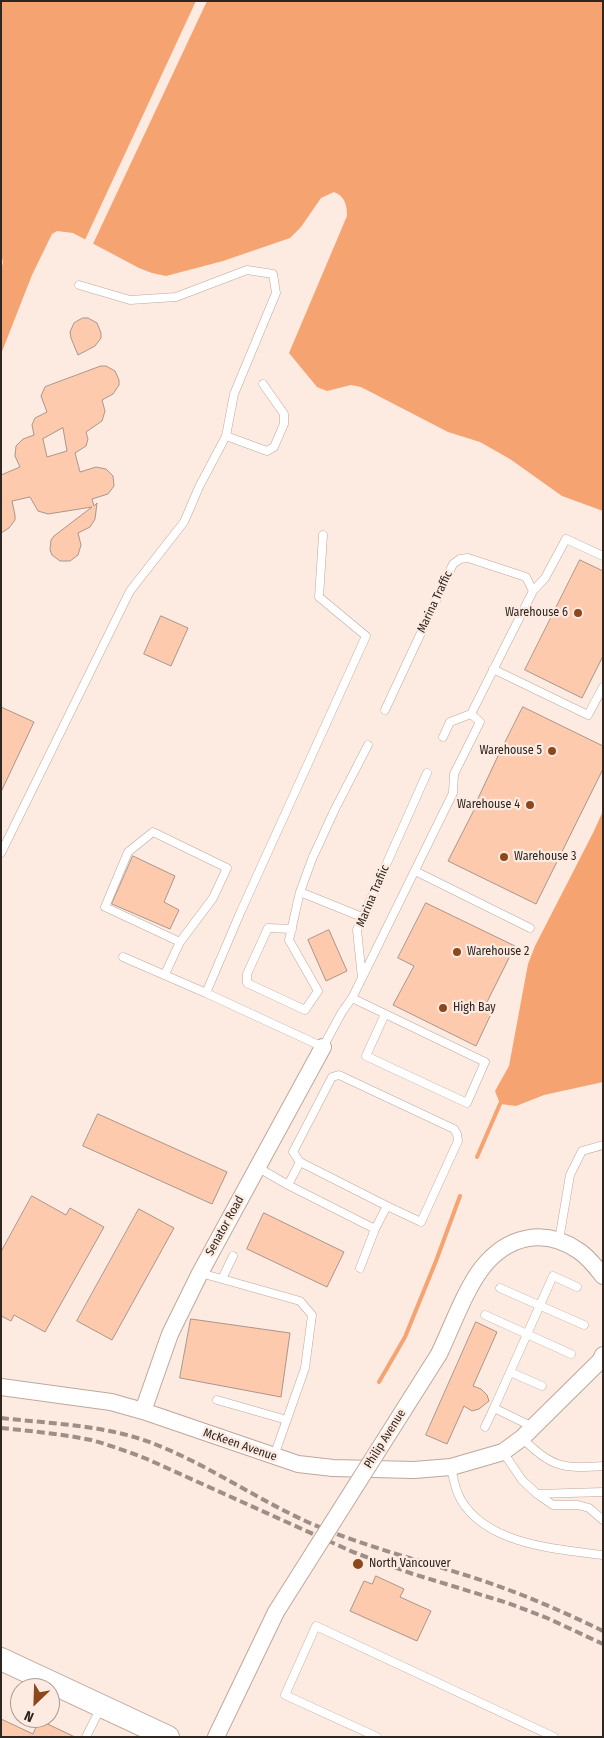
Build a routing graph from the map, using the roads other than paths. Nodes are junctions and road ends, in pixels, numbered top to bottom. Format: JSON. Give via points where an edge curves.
{"nodes":[{"id":1,"x":79,"y":285,"type":"dead end"},
{"id":2,"x":263,"y":384,"type":"dead end"},
{"id":3,"x":226,"y":436,"type":"junction"},
{"id":4,"x":323,"y":535,"type":"dead end"},
{"id":5,"x":603,"y":556,"type":"edge"},
{"id":6,"x":533,"y":592,"type":"junction"},
{"id":7,"x":493,"y":669,"type":"junction"},
{"id":8,"x":603,"y":688,"type":"edge"},
{"id":9,"x":384,"y":710,"type":"dead end"},
{"id":10,"x":471,"y":714,"type":"junction"},
{"id":11,"x":443,"y":737,"type":"dead end"},
{"id":12,"x":368,"y":745,"type":"dead end"},
{"id":13,"x":427,"y":773,"type":"dead end"},
{"id":14,"x":1,"y":853,"type":"edge"},
{"id":15,"x":414,"y":871,"type":"junction"},
{"id":16,"x":300,"y":892,"type":"junction"},
{"id":17,"x":362,"y":917,"type":"junction"},
{"id":18,"x":530,"y":928,"type":"dead end"},
{"id":19,"x":292,"y":929,"type":"junction"},
{"id":20,"x":180,"y":942,"type":"junction"},
{"id":21,"x":123,"y":956,"type":"dead end"},
{"id":22,"x":165,"y":974,"type":"junction"},
{"id":23,"x":362,"y":978,"type":"junction"},
{"id":24,"x":206,"y":992,"type":"junction"},
{"id":25,"x":352,"y":998,"type":"junction"},
{"id":26,"x":385,"y":1014,"type":"junction"},
{"id":27,"x":323,"y":1047,"type":"junction"},
{"id":28,"x":603,"y":1145,"type":"edge"},
{"id":29,"x":300,"y":1162,"type":"junction"},
{"id":30,"x":257,"y":1167,"type":"junction"},
{"id":31,"x":288,"y":1185,"type":"junction"},
{"id":32,"x":387,"y":1206,"type":"junction"},
{"id":33,"x":375,"y":1229,"type":"junction"},
{"id":34,"x":559,"y":1240,"type":"junction"},
{"id":35,"x":233,"y":1256,"type":"dead end"},
{"id":36,"x":360,"y":1268,"type":"dead end"},
{"id":37,"x":200,"y":1273,"type":"junction"},
{"id":38,"x":603,"y":1276,"type":"edge"},
{"id":39,"x":222,"y":1279,"type":"junction"},
{"id":40,"x":577,"y":1287,"type":"dead end"},
{"id":41,"x":500,"y":1288,"type":"dead end"},
{"id":42,"x":540,"y":1306,"type":"junction"},
{"id":43,"x":485,"y":1315,"type":"dead end"},
{"id":44,"x":584,"y":1326,"type":"dead end"},
{"id":45,"x":527,"y":1334,"type":"junction"},
{"id":46,"x":571,"y":1354,"type":"dead end"},
{"id":47,"x":603,"y":1355,"type":"edge"},
{"id":48,"x":510,"y":1372,"type":"junction"},
{"id":49,"x":542,"y":1386,"type":"dead end"},
{"id":50,"x":1,"y":1387,"type":"edge"},
{"id":51,"x":217,"y":1400,"type":"dead end"},
{"id":52,"x":494,"y":1408,"type":"junction"},
{"id":53,"x":143,"y":1411,"type":"junction"},
{"id":54,"x":287,"y":1420,"type":"junction"},
{"id":55,"x":485,"y":1427,"type":"dead end"},
{"id":56,"x":528,"y":1433,"type":"junction"},
{"id":57,"x":503,"y":1452,"type":"junction"},
{"id":58,"x":274,"y":1456,"type":"junction"},
{"id":59,"x":603,"y":1466,"type":"edge"},
{"id":60,"x":451,"y":1467,"type":"junction"},
{"id":61,"x":603,"y":1492,"type":"edge"},
{"id":62,"x":537,"y":1494,"type":"junction"},
{"id":63,"x":603,"y":1520,"type":"edge"},
{"id":64,"x":603,"y":1555,"type":"edge"},
{"id":65,"x":1,"y":1659,"type":"edge"},
{"id":66,"x":101,"y":1706,"type":"junction"},
{"id":67,"x":86,"y":1737,"type":"edge"},
{"id":68,"x":168,"y":1737,"type":"edge"},
{"id":69,"x":216,"y":1737,"type":"edge"},
{"id":70,"x":377,"y":1737,"type":"edge"},
{"id":71,"x":554,"y":1737,"type":"edge"}],
"edges":[{"from":1,"to":3,"type":"lane","via":[[130,300],[176,296],[247,270],[273,274],[276,293],[234,394]]},
{"from":2,"to":3,"type":"lane","via":[[284,414],[284,424],[274,448],[267,451]]},
{"from":3,"to":14,"type":"lane","via":[[184,522],[130,591]]},
{"from":4,"to":24,"type":"lane","via":[[319,597],[366,636]]},
{"from":5,"to":6,"type":"lane","via":[[566,539],[545,578]]},
{"from":6,"to":7,"type":"lane"},
{"from":6,"to":9,"type":"lane","name":"Marina Traffic","via":[[526,578],[468,558],[453,564]]},
{"from":7,"to":8,"type":"lane","via":[[588,715]]},
{"from":7,"to":10,"type":"lane"},
{"from":10,"to":11,"type":"lane","via":[[450,722]]},
{"from":10,"to":15,"type":"lane","via":[[480,722],[454,774],[453,793]]},
{"from":12,"to":16,"type":"lane","via":[[332,815]]},
{"from":13,"to":17,"type":"lane","name":"Marina Trafiic"},
{"from":15,"to":18,"type":"lane"},
{"from":15,"to":23,"type":"lane"},
{"from":16,"to":17,"type":"lane"},
{"from":16,"to":19,"type":"lane"},
{"from":17,"to":23,"type":"lane","name":"Marina Trafiic","via":[[357,935]]},
{"from":19,"to":19,"type":"lane","via":[[289,940],[318,991],[305,1010],[248,982],[247,974],[268,928]]},
{"from":20,"to":20,"type":"lane","via":[[213,898],[227,868],[153,832],[128,852],[105,906]]},
{"from":20,"to":22,"type":"lane"},
{"from":21,"to":22,"type":"lane"},
{"from":22,"to":24,"type":"lane"},
{"from":23,"to":25,"type":"lane"},
{"from":24,"to":27,"type":"lane"},
{"from":25,"to":26,"type":"lane"},
{"from":25,"to":27,"type":"lane"},
{"from":26,"to":26,"type":"lane","via":[[485,1062],[467,1103],[366,1056]]},
{"from":27,"to":30,"type":"street","name":"Senator Road"},
{"from":28,"to":34,"type":"lane","via":[[582,1151],[570,1175]]},
{"from":29,"to":31,"type":"lane"},
{"from":29,"to":32,"type":"lane"},
{"from":29,"to":32,"type":"lane","via":[[293,1152],[332,1078],[339,1075],[454,1129],[458,1141],[421,1222]]},
{"from":30,"to":31,"type":"lane"},
{"from":30,"to":37,"type":"street","name":"Senator Road"},
{"from":31,"to":33,"type":"lane"},
{"from":32,"to":33,"type":"lane"},
{"from":33,"to":36,"type":"lane"},
{"from":34,"to":38,"type":"street","name":"Philip Avenue","via":[[579,1251]]},
{"from":34,"to":69,"type":"street","name":"Philip Avenue","bridge":true,"via":[[539,1236],[519,1240],[492,1255],[473,1282],[439,1354],[276,1612]]},
{"from":35,"to":39,"type":"lane"},
{"from":37,"to":39,"type":"lane"},
{"from":37,"to":53,"type":"street","name":"Senator Road","via":[[170,1334]]},
{"from":39,"to":54,"type":"lane","via":[[300,1301],[312,1315],[305,1368]]},
{"from":40,"to":42,"type":"lane","via":[[553,1276]]},
{"from":41,"to":42,"type":"lane"},
{"from":42,"to":44,"type":"lane"},
{"from":42,"to":45,"type":"lane"},
{"from":43,"to":45,"type":"lane"},
{"from":45,"to":46,"type":"lane"},
{"from":45,"to":48,"type":"lane"},
{"from":47,"to":56,"type":"street"},
{"from":48,"to":49,"type":"lane"},
{"from":48,"to":52,"type":"lane"},
{"from":50,"to":53,"type":"street","name":"McKeen Avenue","via":[[111,1402]]},
{"from":51,"to":54,"type":"lane"},
{"from":52,"to":55,"type":"lane"},
{"from":52,"to":56,"type":"lane"},
{"from":53,"to":58,"type":"street","name":"McKeen Avenue"},
{"from":54,"to":58,"type":"lane"},
{"from":56,"to":57,"type":"street"},
{"from":56,"to":59,"type":"lane","via":[[546,1460],[558,1466]]},
{"from":57,"to":60,"type":"street","name":"McKeen Avenue"},
{"from":57,"to":62,"type":"lane","via":[[522,1480]]},
{"from":58,"to":60,"type":"street","name":"McKeen Avenue","via":[[298,1464],[333,1468],[414,1470]]},
{"from":60,"to":64,"type":"lane","via":[[461,1500],[484,1523],[527,1543]]},
{"from":61,"to":62,"type":"lane"},
{"from":62,"to":63,"type":"lane","via":[[554,1505],[589,1508]]},
{"from":65,"to":66,"type":"street"},
{"from":66,"to":67,"type":"lane"},
{"from":66,"to":68,"type":"street"},
{"from":70,"to":71,"type":"lane","via":[[285,1695],[316,1626]]}]}
